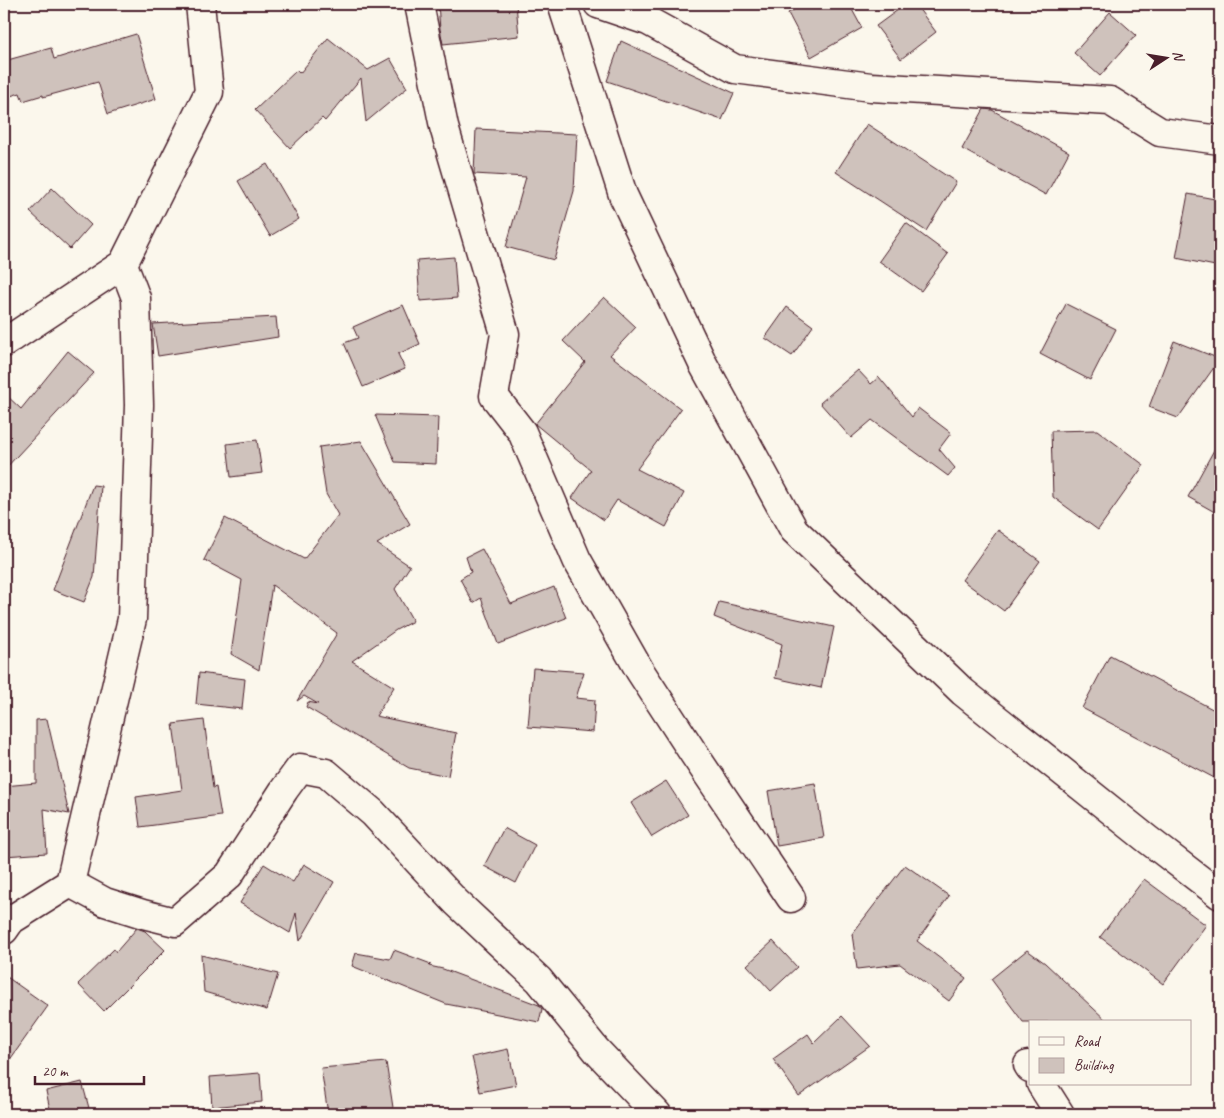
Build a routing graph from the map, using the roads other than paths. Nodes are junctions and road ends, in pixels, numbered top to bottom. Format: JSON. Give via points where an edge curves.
{"nodes":[{"id":1,"x":200,"y":4,"type":"edge"},
{"id":2,"x":419,"y":4,"type":"edge"},
{"id":3,"x":562,"y":4,"type":"edge"},
{"id":4,"x":598,"y":4,"type":"edge"},
{"id":5,"x":1220,"y":140,"type":"edge"},
{"id":6,"x":123,"y":264,"type":"junction"},
{"id":7,"x":4,"y":343,"type":"edge"},
{"id":8,"x":70,"y":883,"type":"junction"},
{"id":9,"x":1220,"y":895,"type":"edge"},
{"id":10,"x":791,"y":898,"type":"dead end"},
{"id":11,"x":4,"y":930,"type":"edge"},
{"id":12,"x":1042,"y":1086,"type":"edge"},
{"id":13,"x":657,"y":1114,"type":"edge"},
{"id":14,"x":1060,"y":1114,"type":"edge"}],
"edges":[{"from":1,"to":6,"type":"street","via":[[209,92]]},
{"from":2,"to":10,"type":"street","via":[[444,127],[505,334],[494,396],[522,432],[577,560],[640,671]]},
{"from":3,"to":9,"type":"street","via":[[623,195],[703,364],[794,530],[963,692]]},
{"from":4,"to":5,"type":"street","via":[[648,21],[735,69],[871,87],[1110,101],[1160,132]]},
{"from":6,"to":7,"type":"street"},
{"from":6,"to":8,"type":"street","via":[[136,298],[137,318],[139,405],[132,619]]},
{"from":8,"to":11,"type":"street","via":[[11,920]]},
{"from":8,"to":13,"type":"street","via":[[105,902],[175,922],[229,875],[300,768],[326,773],[373,813],[456,902],[540,980],[597,1051]]},
{"from":12,"to":14,"type":"street"}]}
